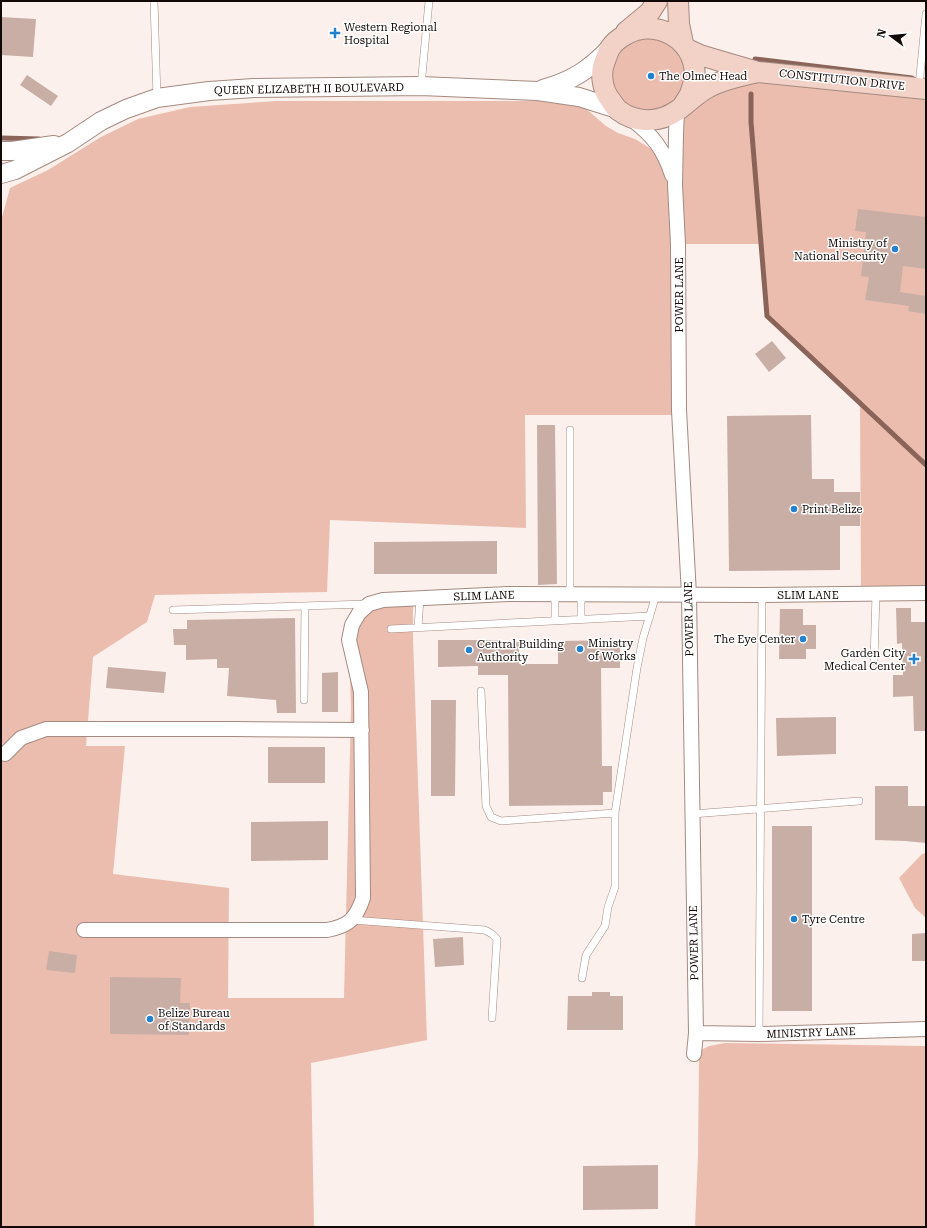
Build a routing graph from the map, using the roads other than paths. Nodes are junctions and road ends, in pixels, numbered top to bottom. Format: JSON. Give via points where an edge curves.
{"nodes":[{"id":1,"x":154,"y":1,"type":"edge"},
{"id":2,"x":429,"y":1,"type":"edge"},
{"id":3,"x":657,"y":1,"type":"edge"},
{"id":4,"x":678,"y":1,"type":"edge"},
{"id":5,"x":926,"y":14,"type":"edge"},
{"id":6,"x":615,"y":42,"type":"junction"},
{"id":7,"x":685,"y":46,"type":"junction"},
{"id":8,"x":758,"y":72,"type":"junction"},
{"id":9,"x":421,"y":86,"type":"junction"},
{"id":10,"x":922,"y":89,"type":"edge"},
{"id":11,"x":538,"y":91,"type":"junction"},
{"id":12,"x":157,"y":98,"type":"junction"},
{"id":13,"x":680,"y":107,"type":"junction"},
{"id":14,"x":622,"y":113,"type":"junction"},
{"id":15,"x":68,"y":143,"type":"junction"},
{"id":16,"x":1,"y":151,"type":"edge"},
{"id":17,"x":1,"y":174,"type":"edge"},
{"id":18,"x":675,"y":185,"type":"junction"},
{"id":19,"x":570,"y":430,"type":"dead end"},
{"id":20,"x":926,"y":593,"type":"edge"},
{"id":21,"x":555,"y":594,"type":"junction"},
{"id":22,"x":876,"y":594,"type":"junction"},
{"id":23,"x":575,"y":595,"type":"junction"},
{"id":24,"x":656,"y":595,"type":"junction"},
{"id":25,"x":689,"y":595,"type":"junction"},
{"id":26,"x":762,"y":595,"type":"junction"},
{"id":27,"x":420,"y":598,"type":"junction"},
{"id":28,"x":369,"y":604,"type":"junction"},
{"id":29,"x":305,"y":606,"type":"junction"},
{"id":30,"x":173,"y":610,"type":"dead end"},
{"id":31,"x":650,"y":616,"type":"junction"},
{"id":32,"x":581,"y":619,"type":"junction"},
{"id":33,"x":555,"y":621,"type":"junction"},
{"id":34,"x":418,"y":628,"type":"junction"},
{"id":35,"x":392,"y":629,"type":"dead end"},
{"id":36,"x":874,"y":661,"type":"dead end"},
{"id":37,"x":482,"y":691,"type":"dead end"},
{"id":38,"x":304,"y":700,"type":"dead end"},
{"id":39,"x":362,"y":730,"type":"junction"},
{"id":40,"x":5,"y":754,"type":"dead end"},
{"id":41,"x":858,"y":801,"type":"dead end"},
{"id":42,"x":761,"y":808,"type":"junction"},
{"id":43,"x":615,"y":813,"type":"junction"},
{"id":44,"x":692,"y":814,"type":"junction"},
{"id":45,"x":352,"y":920,"type":"junction"},
{"id":46,"x":84,"y":930,"type":"dead end"},
{"id":47,"x":582,"y":978,"type":"dead end"},
{"id":48,"x":492,"y":1018,"type":"dead end"},
{"id":49,"x":926,"y":1029,"type":"edge"},
{"id":50,"x":696,"y":1033,"type":"junction"},
{"id":51,"x":759,"y":1034,"type":"junction"},
{"id":52,"x":694,"y":1054,"type":"dead end"}],
"edges":[{"from":1,"to":12,"type":"lane"},
{"from":2,"to":9,"type":"lane"},
{"from":3,"to":6,"type":"main road","via":[[650,12]]},
{"from":4,"to":7,"type":"main road","via":[[679,24]]},
{"from":5,"to":10,"type":"lane"},
{"from":6,"to":7,"type":"main road","via":[[631,31],[646,28],[661,30],[674,36]]},
{"from":6,"to":11,"type":"street","name":"QUEEN ELIZABETH II BOULEVARD","via":[[579,75],[559,85]]},
{"from":6,"to":14,"type":"main road","via":[[603,65],[602,80],[607,94]]},
{"from":7,"to":8,"type":"main road","name":"CONSTITUTION DRIVE","via":[[700,55]]},
{"from":7,"to":13,"type":"main road","via":[[693,61],[695,76],[692,91]]},
{"from":8,"to":10,"type":"main road","name":"CONSTITUTION DRIVE"},
{"from":8,"to":13,"type":"main road","name":"CONSTITUTION DRIVE","via":[[707,87]]},
{"from":9,"to":11,"type":"street","name":"QUEEN ELIZABETH II BOULEVARD"},
{"from":9,"to":12,"type":"street","name":"QUEEN ELIZABETH II BOULEVARD","via":[[254,88]]},
{"from":11,"to":14,"type":"street","name":"QUEEN ELIZABETH II BOULEVARD","via":[[579,97]]},
{"from":12,"to":15,"type":"street","name":"QUEEN ELIZABETH II BOULEVARD","via":[[126,108]]},
{"from":13,"to":14,"type":"main road","via":[[658,120],[642,120]]},
{"from":13,"to":18,"type":"street","name":"POWER LANE","via":[[676,133]]},
{"from":14,"to":18,"type":"street","name":"POWER LANE","via":[[644,128],[656,141],[667,158]]},
{"from":15,"to":16,"type":"street","name":"QUEEN ELIZABETH II BOULEVARD"},
{"from":15,"to":17,"type":"street","name":"QUEEN ELIZABETH II BOULEVARD","via":[[15,170]]},
{"from":18,"to":25,"type":"street","name":"POWER LANE","via":[[679,410]]},
{"from":19,"to":23,"type":"lane"},
{"from":20,"to":22,"type":"street","name":"SLIM LANE"},
{"from":21,"to":23,"type":"street","name":"SLIM LANE"},
{"from":21,"to":27,"type":"street","name":"SLIM LANE"},
{"from":21,"to":33,"type":"lane"},
{"from":22,"to":26,"type":"street","name":"SLIM LANE"},
{"from":22,"to":36,"type":"lane"},
{"from":23,"to":24,"type":"street","name":"SLIM LANE"},
{"from":23,"to":32,"type":"lane"},
{"from":24,"to":25,"type":"street","name":"SLIM LANE"},
{"from":24,"to":31,"type":"lane"},
{"from":25,"to":26,"type":"street","name":"SLIM LANE"},
{"from":25,"to":44,"type":"street","name":"POWER LANE"},
{"from":26,"to":42,"type":"lane"},
{"from":27,"to":28,"type":"street","name":"SLIM LANE","via":[[383,600]]},
{"from":27,"to":34,"type":"lane"},
{"from":28,"to":29,"type":"lane"},
{"from":28,"to":39,"type":"street","via":[[359,613],[352,625],[349,640],[361,692]]},
{"from":29,"to":30,"type":"lane"},
{"from":29,"to":38,"type":"lane"},
{"from":31,"to":32,"type":"lane"},
{"from":31,"to":43,"type":"lane","via":[[637,668]]},
{"from":32,"to":33,"type":"lane"},
{"from":33,"to":34,"type":"lane"},
{"from":34,"to":35,"type":"lane"},
{"from":37,"to":43,"type":"lane","via":[[486,806],[491,817],[501,821]]},
{"from":39,"to":40,"type":"street","via":[[46,729],[21,738]]},
{"from":39,"to":45,"type":"street","via":[[363,898]]},
{"from":41,"to":42,"type":"lane"},
{"from":42,"to":44,"type":"lane"},
{"from":42,"to":51,"type":"lane"},
{"from":43,"to":47,"type":"lane","via":[[615,887],[605,926],[586,955]]},
{"from":44,"to":50,"type":"street","name":"POWER LANE"},
{"from":45,"to":46,"type":"street","via":[[338,928],[327,930]]},
{"from":45,"to":48,"type":"lane","via":[[485,930],[492,934],[497,939]]},
{"from":49,"to":51,"type":"street","name":"MINISTRY LANE"},
{"from":50,"to":51,"type":"street","name":"MINISTRY LANE"},
{"from":50,"to":52,"type":"street","name":"POWER LANE"}]}
